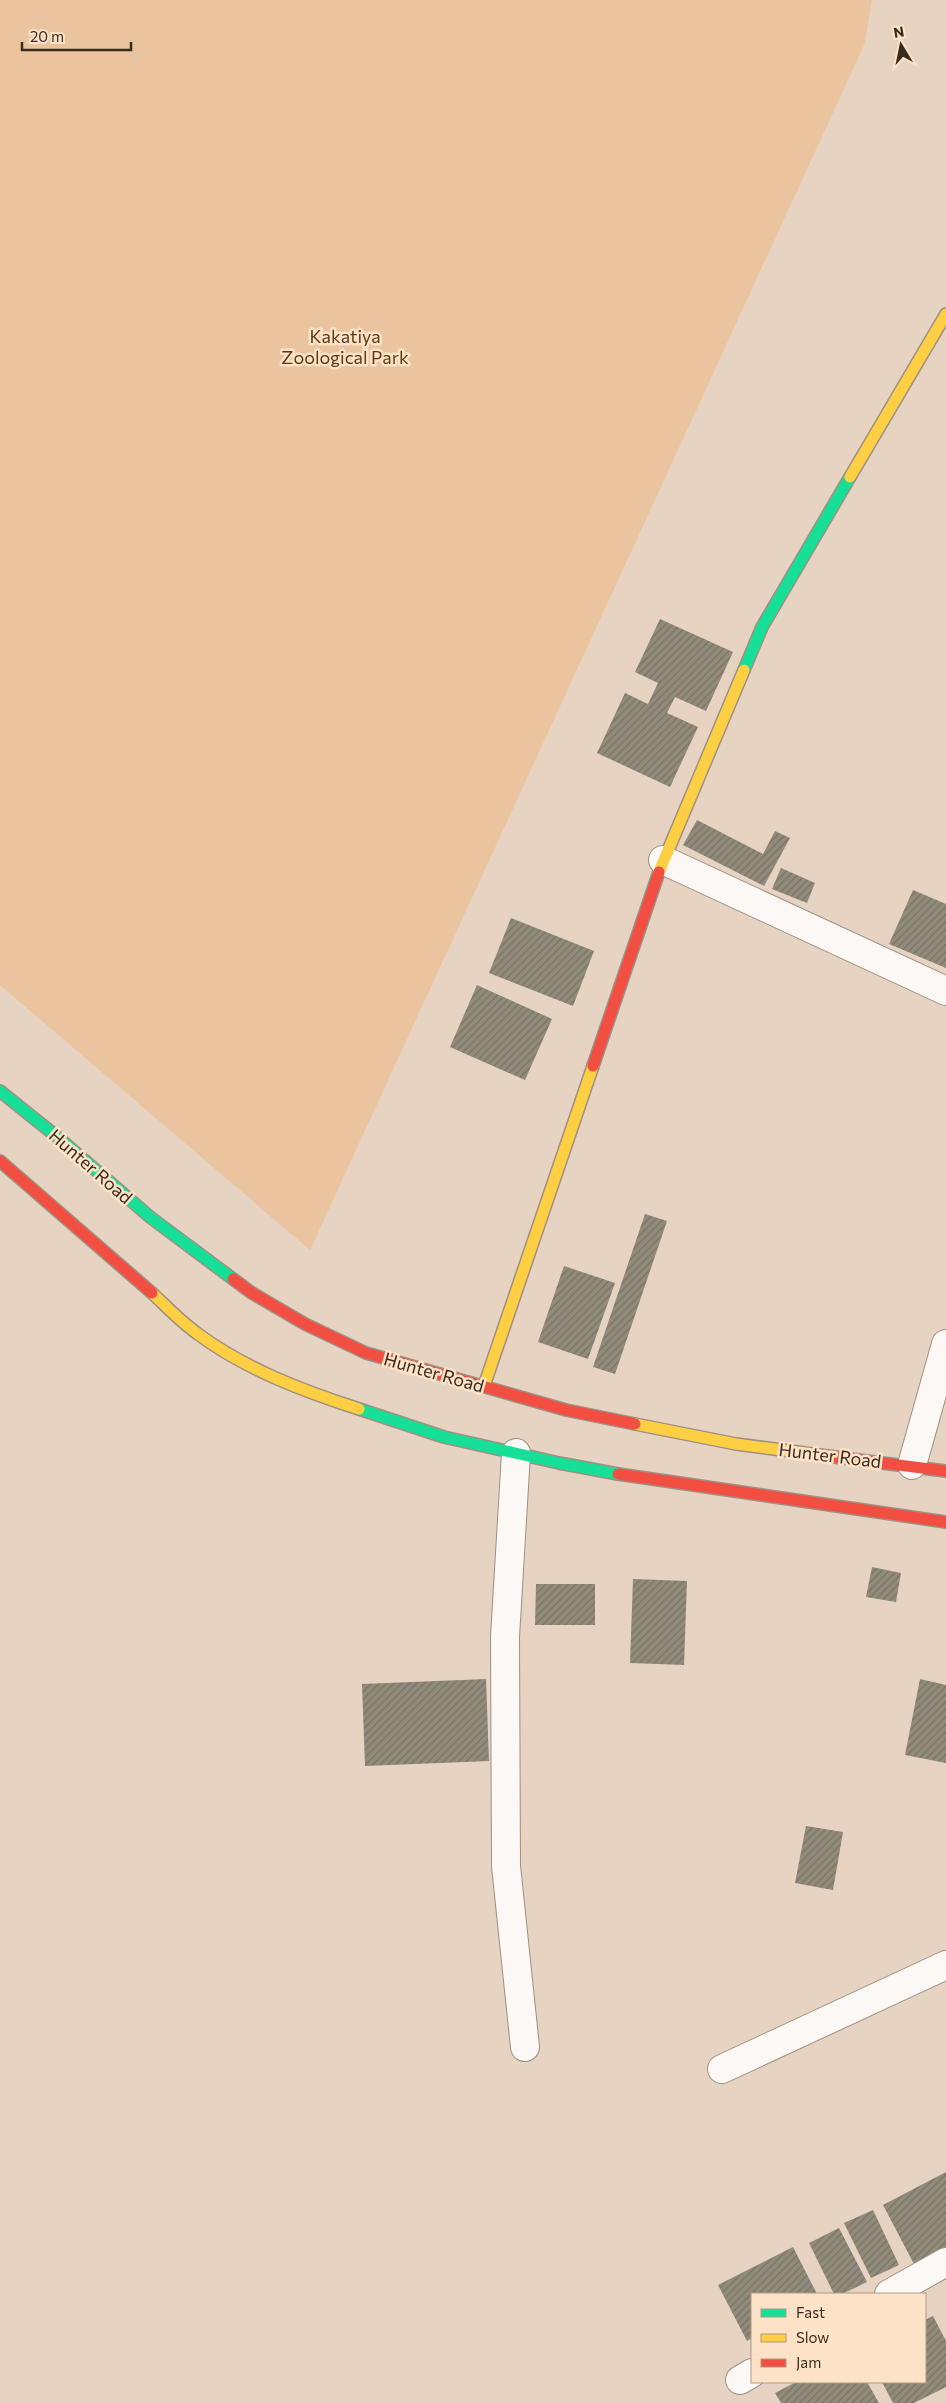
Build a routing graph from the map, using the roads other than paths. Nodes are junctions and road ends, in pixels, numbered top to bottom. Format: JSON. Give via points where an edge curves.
{"nodes":[{"id":1,"x":946,"y":314,"type":"edge"},
{"id":2,"x":663,"y":860,"type":"junction"},
{"id":3,"x":946,"y":991,"type":"edge"},
{"id":4,"x":0,"y":1091,"type":"edge"},
{"id":5,"x":0,"y":1161,"type":"edge"},
{"id":6,"x":946,"y":1344,"type":"edge"},
{"id":7,"x":484,"y":1386,"type":"junction"},
{"id":8,"x":516,"y":1453,"type":"junction"},
{"id":9,"x":912,"y":1465,"type":"junction"},
{"id":10,"x":946,"y":1471,"type":"edge"},
{"id":11,"x":946,"y":1522,"type":"edge"},
{"id":12,"x":946,"y":1965,"type":"edge"},
{"id":13,"x":525,"y":2047,"type":"dead end"},
{"id":14,"x":722,"y":2069,"type":"dead end"},
{"id":15,"x":946,"y":2262,"type":"edge"},
{"id":16,"x":891,"y":2293,"type":"edge"}],
"edges":[{"from":1,"to":2,"type":"main road","via":[[762,627]]},
{"from":2,"to":3,"type":"street"},
{"from":2,"to":7,"type":"main road"},
{"from":4,"to":7,"type":"main road","name":"Hunter Road","via":[[150,1217],[252,1293],[305,1324],[366,1353]]},
{"from":5,"to":8,"type":"main road","via":[[198,1334],[256,1369],[312,1394],[444,1437]]},
{"from":6,"to":9,"type":"street"},
{"from":7,"to":9,"type":"main road","name":"Hunter Road","via":[[566,1410],[736,1444]]},
{"from":8,"to":11,"type":"main road","via":[[664,1482]]},
{"from":8,"to":13,"type":"street","via":[[505,1637],[506,1866]]},
{"from":9,"to":10,"type":"main road","name":"Hunter Road"},
{"from":12,"to":14,"type":"street"},
{"from":15,"to":16,"type":"street"}]}
